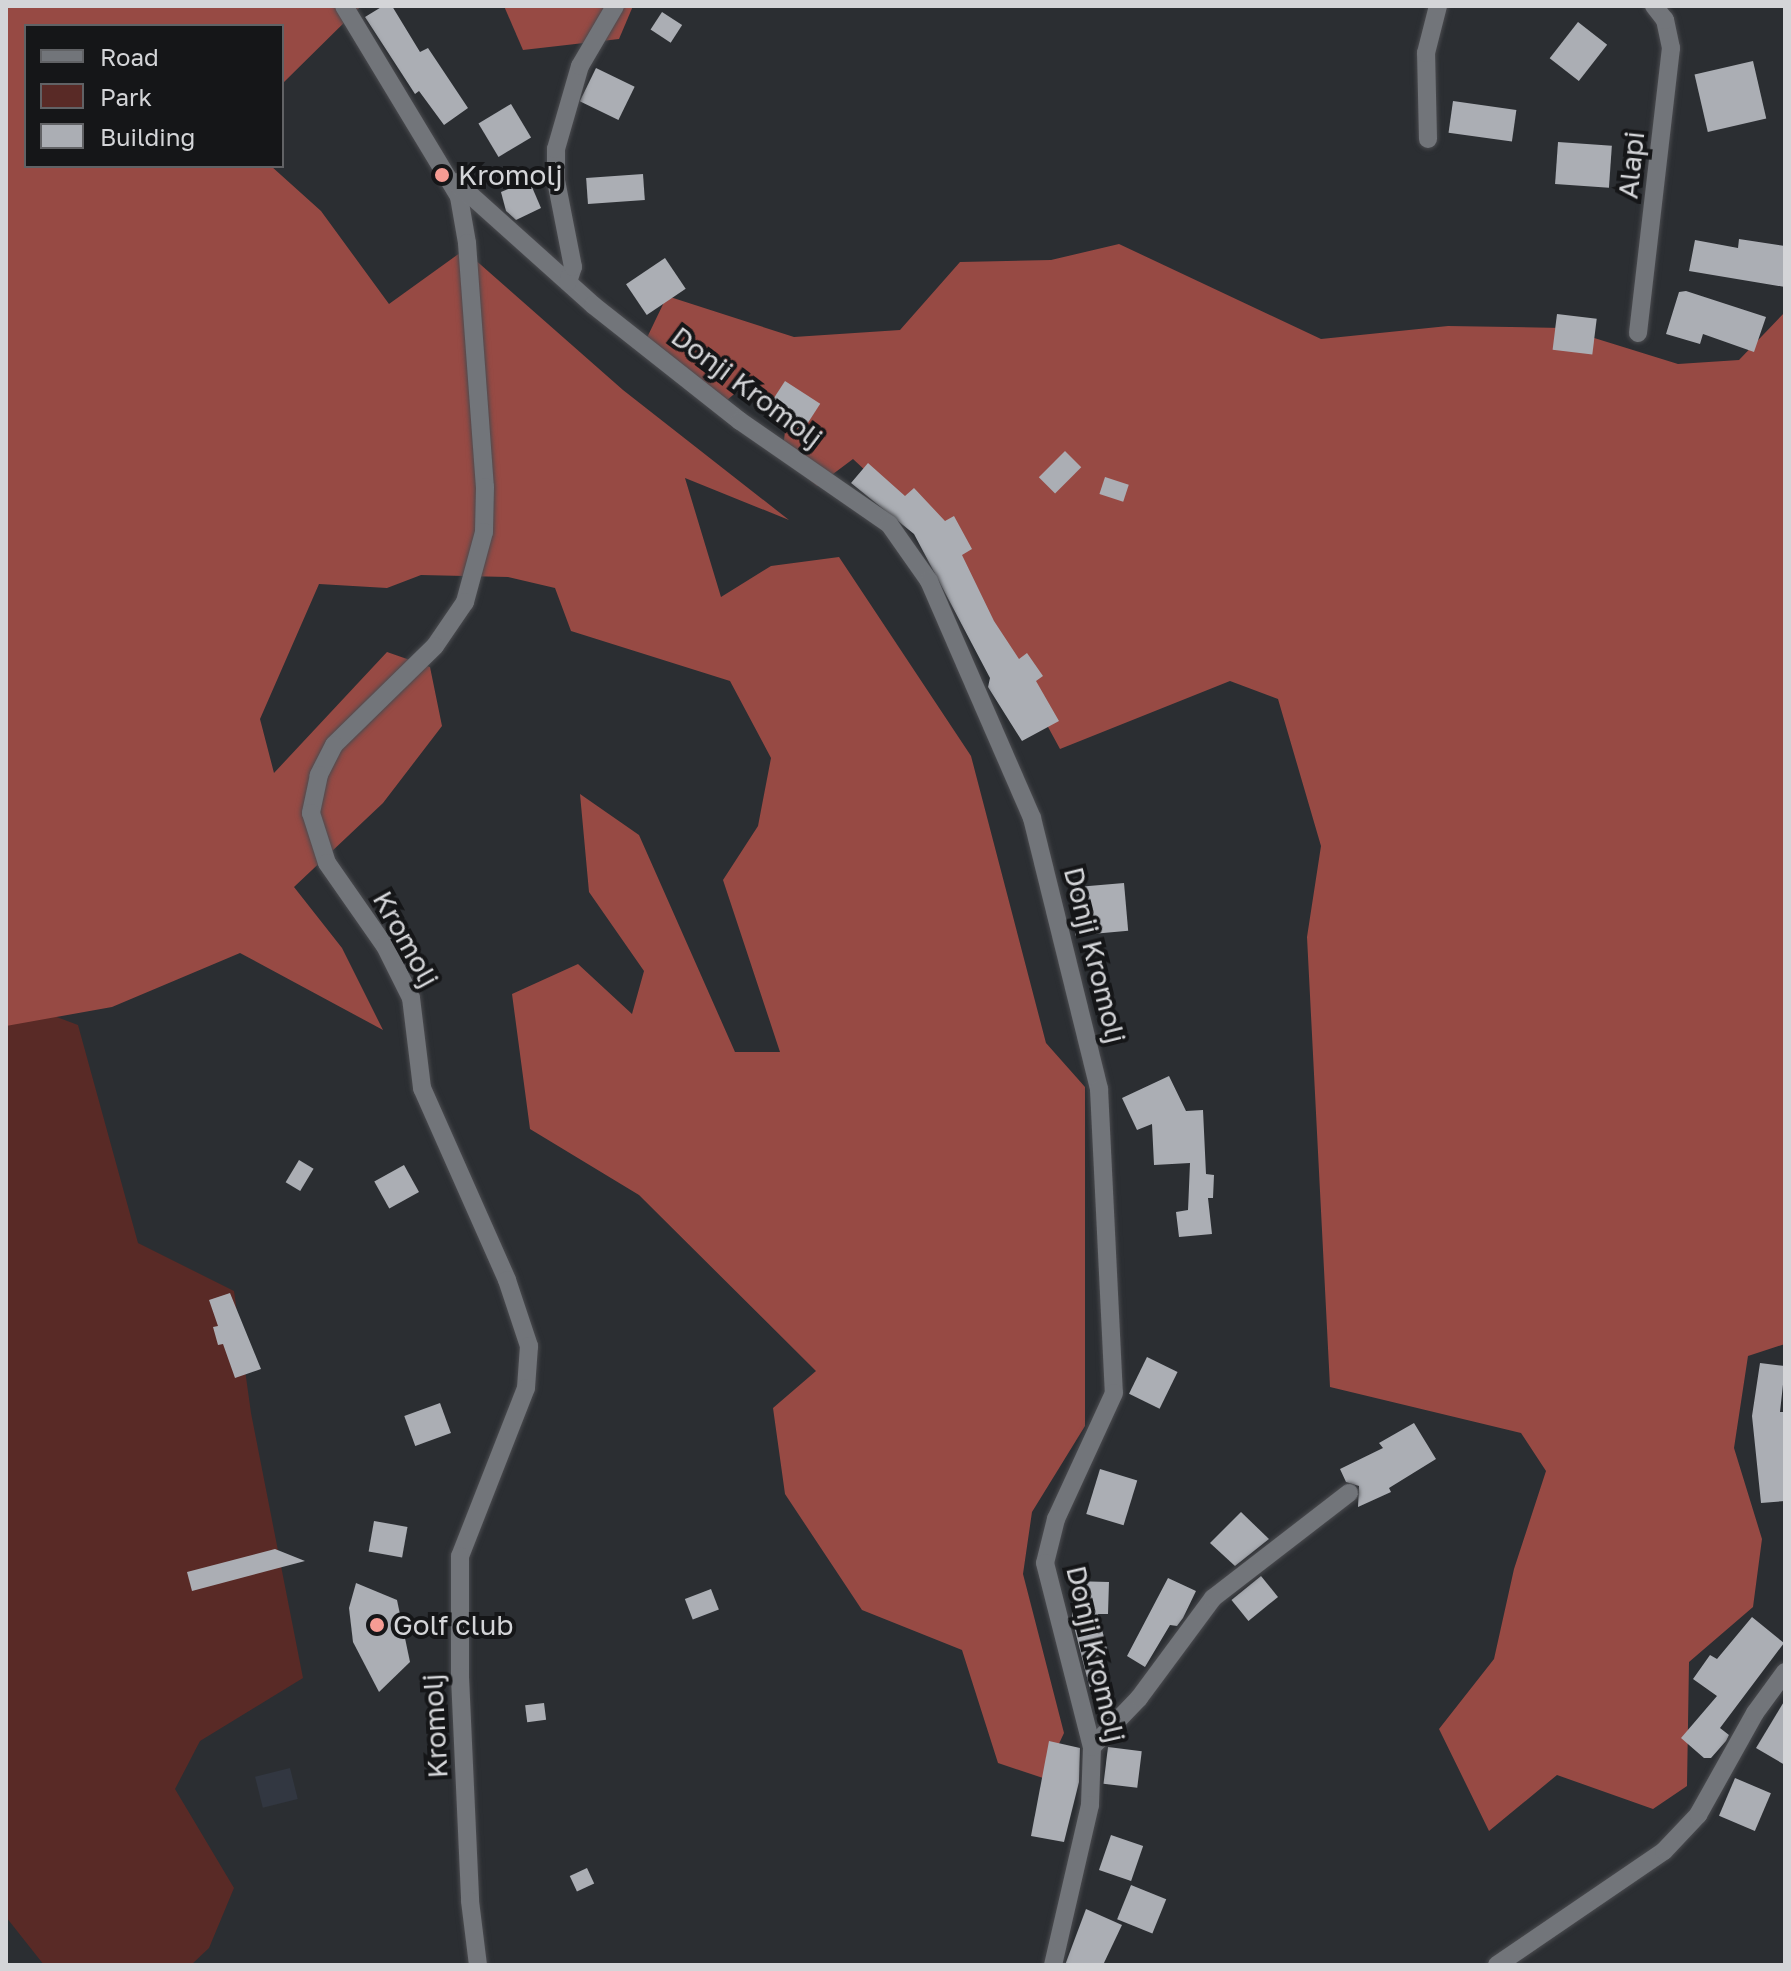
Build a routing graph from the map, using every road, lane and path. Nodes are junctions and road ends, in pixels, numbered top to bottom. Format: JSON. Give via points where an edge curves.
{"nodes":[{"id":1,"x":344,"y":6,"type":"edge"},
{"id":2,"x":615,"y":6,"type":"edge"},
{"id":3,"x":1438,"y":6,"type":"edge"},
{"id":4,"x":1654,"y":6,"type":"edge"},
{"id":5,"x":1428,"y":139,"type":"dead end"},
{"id":6,"x":454,"y":180,"type":"junction"},
{"id":7,"x":568,"y":282,"type":"junction"},
{"id":8,"x":1638,"y":333,"type":"dead end"},
{"id":9,"x":1349,"y":1493,"type":"dead end"},
{"id":10,"x":1785,"y":1672,"type":"edge"},
{"id":11,"x":1092,"y":1747,"type":"junction"},
{"id":12,"x":478,"y":1965,"type":"edge"},
{"id":13,"x":1053,"y":1965,"type":"edge"},
{"id":14,"x":1497,"y":1965,"type":"edge"}],
"edges":[{"from":1,"to":6,"type":"street","name":"Kromolj"},
{"from":2,"to":7,"type":"street","via":[[580,66],[556,149],[556,180],[573,267]]},
{"from":3,"to":5,"type":"street","via":[[1426,53]]},
{"from":4,"to":8,"type":"street","name":"Alapi","via":[[1665,20],[1671,48]]},
{"from":6,"to":7,"type":"street","name":"Donji Kromolj"},
{"from":6,"to":12,"type":"street","name":"Kromolj","via":[[467,243],[484,532],[465,602],[435,646],[334,745],[319,775],[311,813],[327,863],[385,946],[411,998],[422,1088],[507,1280],[529,1346],[526,1388],[460,1556],[459,1663]]},
{"from":7,"to":11,"type":"street","name":"Donji Kromolj","via":[[740,421],[889,524],[929,581],[1032,818],[1099,1089],[1114,1393],[1056,1519],[1045,1563]]},
{"from":9,"to":11,"type":"street","via":[[1213,1598],[1139,1698]]},
{"from":10,"to":14,"type":"street","via":[[1755,1713],[1698,1815],[1664,1851]]},
{"from":11,"to":13,"type":"street","name":"Donji Kromolj","via":[[1090,1805]]}]}
